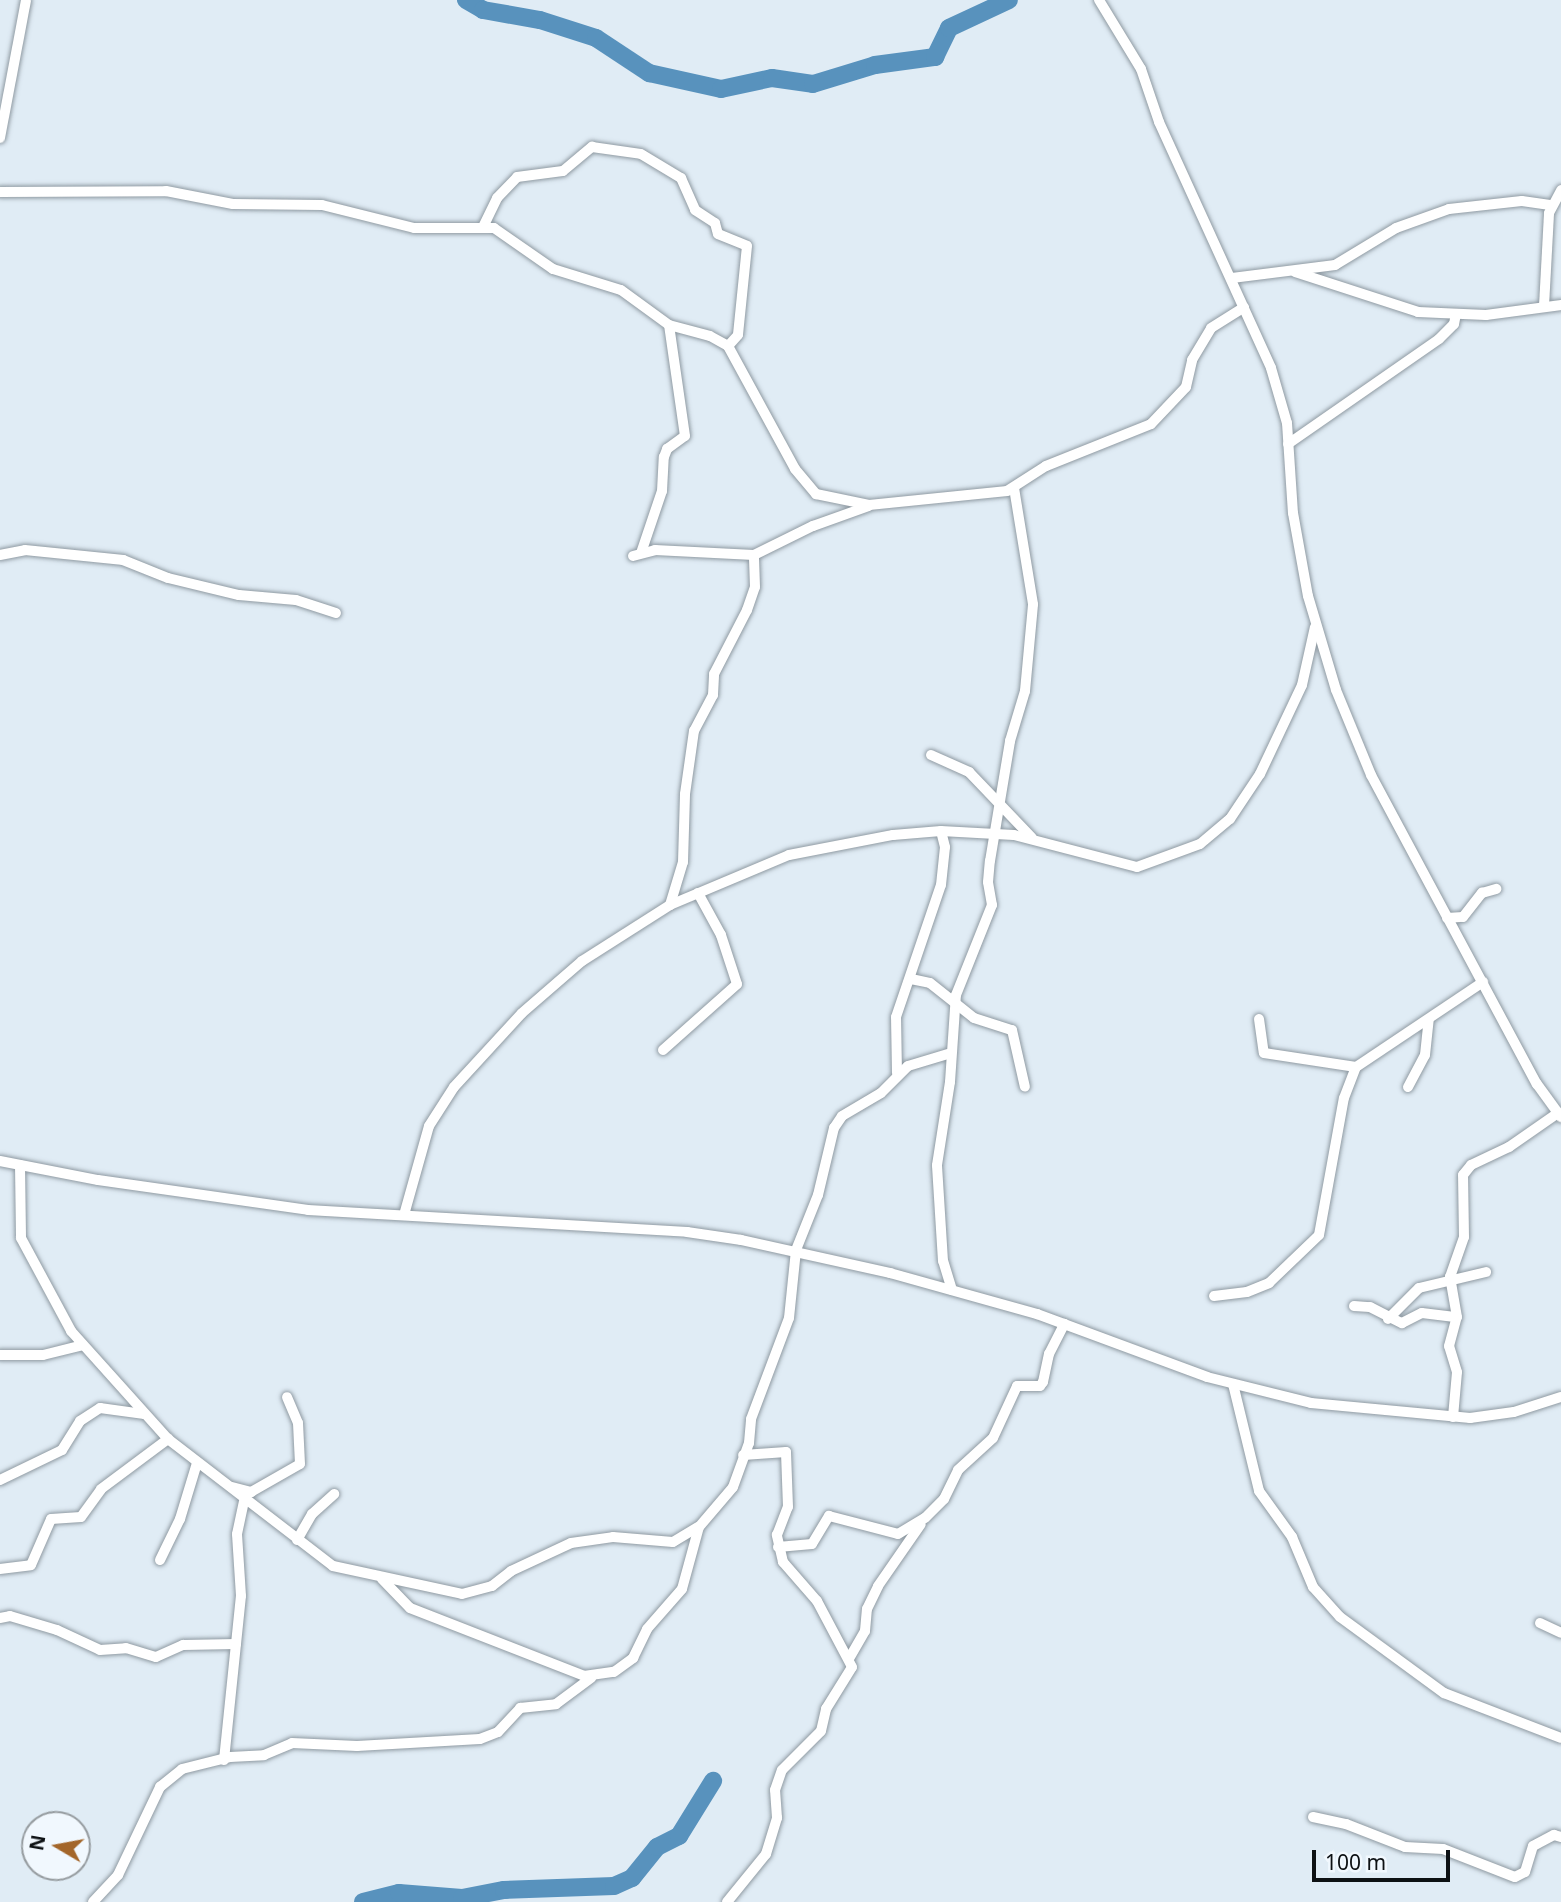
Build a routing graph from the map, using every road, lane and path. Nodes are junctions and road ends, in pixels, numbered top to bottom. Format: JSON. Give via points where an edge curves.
{"nodes":[{"id":1,"x":26,"y":0,"type":"edge"},
{"id":2,"x":1099,"y":0,"type":"edge"},
{"id":3,"x":0,"y":138,"type":"edge"},
{"id":4,"x":1561,"y":190,"type":"edge"},
{"id":5,"x":0,"y":192,"type":"edge"},
{"id":6,"x":1552,"y":205,"type":"junction"},
{"id":7,"x":484,"y":225,"type":"junction"},
{"id":8,"x":1291,"y":271,"type":"junction"},
{"id":9,"x":1232,"y":278,"type":"junction"},
{"id":10,"x":1561,"y":305,"type":"edge"},
{"id":11,"x":1544,"y":306,"type":"junction"},
{"id":12,"x":1244,"y":307,"type":"junction"},
{"id":13,"x":1456,"y":314,"type":"junction"},
{"id":14,"x":669,"y":326,"type":"junction"},
{"id":15,"x":728,"y":346,"type":"junction"},
{"id":16,"x":1288,"y":444,"type":"junction"},
{"id":17,"x":1014,"y":488,"type":"junction"},
{"id":18,"x":869,"y":505,"type":"junction"},
{"id":19,"x":0,"y":555,"type":"edge"},
{"id":20,"x":754,"y":555,"type":"junction"},
{"id":21,"x":336,"y":613,"type":"dead end"},
{"id":22,"x":1315,"y":627,"type":"junction"},
{"id":23,"x":931,"y":755,"type":"dead end"},
{"id":24,"x":999,"y":800,"type":"junction"},
{"id":25,"x":941,"y":831,"type":"junction"},
{"id":26,"x":995,"y":837,"type":"junction"},
{"id":27,"x":1032,"y":839,"type":"junction"},
{"id":28,"x":1496,"y":889,"type":"dead end"},
{"id":29,"x":698,"y":893,"type":"junction"},
{"id":30,"x":670,"y":905,"type":"junction"},
{"id":31,"x":1447,"y":918,"type":"junction"},
{"id":32,"x":911,"y":979,"type":"junction"},
{"id":33,"x":1483,"y":982,"type":"junction"},
{"id":34,"x":957,"y":1005,"type":"junction"},
{"id":35,"x":1259,"y":1019,"type":"dead end"},
{"id":36,"x":1429,"y":1019,"type":"junction"},
{"id":37,"x":663,"y":1051,"type":"dead end"},
{"id":38,"x":951,"y":1053,"type":"junction"},
{"id":39,"x":1356,"y":1067,"type":"junction"},
{"id":40,"x":897,"y":1073,"type":"junction"},
{"id":41,"x":1025,"y":1087,"type":"dead end"},
{"id":42,"x":1408,"y":1087,"type":"dead end"},
{"id":43,"x":1559,"y":1115,"type":"edge"},
{"id":44,"x":0,"y":1161,"type":"edge"},
{"id":45,"x":20,"y":1165,"type":"junction"},
{"id":46,"x":404,"y":1215,"type":"junction"},
{"id":47,"x":796,"y":1250,"type":"junction"},
{"id":48,"x":1486,"y":1272,"type":"dead end"},
{"id":49,"x":1450,"y":1277,"type":"junction"},
{"id":50,"x":952,"y":1290,"type":"junction"},
{"id":51,"x":1214,"y":1296,"type":"dead end"},
{"id":52,"x":1354,"y":1306,"type":"dead end"},
{"id":53,"x":1457,"y":1317,"type":"junction"},
{"id":54,"x":1388,"y":1319,"type":"junction"},
{"id":55,"x":1065,"y":1324,"type":"junction"},
{"id":56,"x":83,"y":1345,"type":"junction"},
{"id":57,"x":0,"y":1355,"type":"edge"},
{"id":58,"x":1233,"y":1384,"type":"junction"},
{"id":59,"x":287,"y":1397,"type":"dead end"},
{"id":60,"x":1561,"y":1397,"type":"edge"},
{"id":61,"x":144,"y":1414,"type":"junction"},
{"id":62,"x":1452,"y":1417,"type":"junction"},
{"id":63,"x":168,"y":1439,"type":"junction"},
{"id":64,"x":743,"y":1455,"type":"junction"},
{"id":65,"x":197,"y":1463,"type":"junction"},
{"id":66,"x":0,"y":1480,"type":"edge"},
{"id":67,"x":225,"y":1484,"type":"junction"},
{"id":68,"x":251,"y":1492,"type":"junction"},
{"id":69,"x":334,"y":1494,"type":"dead end"},
{"id":70,"x":244,"y":1502,"type":"junction"},
{"id":71,"x":264,"y":1516,"type":"junction"},
{"id":72,"x":925,"y":1518,"type":"junction"},
{"id":73,"x":699,"y":1527,"type":"junction"},
{"id":74,"x":296,"y":1540,"type":"junction"},
{"id":75,"x":778,"y":1548,"type":"junction"},
{"id":76,"x":160,"y":1560,"type":"dead end"},
{"id":77,"x":0,"y":1569,"type":"edge"},
{"id":78,"x":382,"y":1579,"type":"junction"},
{"id":79,"x":0,"y":1609,"type":"edge"},
{"id":80,"x":5,"y":1617,"type":"edge"},
{"id":81,"x":1540,"y":1623,"type":"dead end"},
{"id":82,"x":1561,"y":1633,"type":"edge"},
{"id":83,"x":236,"y":1644,"type":"junction"},
{"id":84,"x":850,"y":1657,"type":"junction"},
{"id":85,"x":591,"y":1678,"type":"junction"},
{"id":86,"x":1561,"y":1738,"type":"edge"},
{"id":87,"x":224,"y":1760,"type":"junction"},
{"id":88,"x":1313,"y":1817,"type":"dead end"},
{"id":89,"x":1561,"y":1837,"type":"edge"},
{"id":90,"x":93,"y":1902,"type":"edge"},
{"id":91,"x":727,"y":1902,"type":"edge"}],
"edges":[{"from":1,"to":3,"type":"street"},
{"from":2,"to":9,"type":"street","via":[[1141,69],[1158,122]]},
{"from":4,"to":6,"type":"street"},
{"from":5,"to":7,"type":"street","via":[[166,191],[233,204],[322,205],[414,228],[455,230]]},
{"from":6,"to":8,"type":"street","via":[[1522,201],[1449,209],[1396,229],[1335,265]]},
{"from":6,"to":11,"type":"street"},
{"from":7,"to":14,"type":"street","via":[[500,231],[552,269],[621,290]]},
{"from":7,"to":15,"type":"street","via":[[497,198],[517,177],[563,171],[592,147],[642,154],[681,178],[695,210],[715,223],[718,234],[747,246],[738,335]]},
{"from":8,"to":9,"type":"street"},
{"from":8,"to":13,"type":"street","via":[[1419,312]]},
{"from":9,"to":12,"type":"street"},
{"from":10,"to":11,"type":"street"},
{"from":11,"to":13,"type":"street","via":[[1505,314]]},
{"from":12,"to":16,"type":"street","via":[[1278,387]]},
{"from":12,"to":17,"type":"street","via":[[1211,328],[1192,360],[1186,387],[1151,424],[1046,466]]},
{"from":13,"to":16,"type":"street","via":[[1454,324],[1439,339]]},
{"from":14,"to":15,"type":"street","via":[[710,336]]},
{"from":14,"to":20,"type":"street","via":[[685,436],[667,449],[662,491],[637,555]]},
{"from":15,"to":18,"type":"street","via":[[795,469],[816,494]]},
{"from":16,"to":22,"type":"street","via":[[1293,513]]},
{"from":17,"to":18,"type":"street"},
{"from":17,"to":24,"type":"street","via":[[1033,604],[1025,691]]},
{"from":18,"to":20,"type":"street"},
{"from":19,"to":21,"type":"street","via":[[25,550],[123,560],[168,578],[239,595],[296,600]]},
{"from":20,"to":30,"type":"street","via":[[755,587],[714,674],[713,695],[694,731],[685,793],[683,862]]},
{"from":22,"to":27,"type":"street","via":[[1305,675],[1284,726],[1242,804],[1214,835],[1137,867]]},
{"from":22,"to":31,"type":"street","via":[[1371,775]]},
{"from":23,"to":24,"type":"street","via":[[969,772]]},
{"from":24,"to":26,"type":"street"},
{"from":24,"to":27,"type":"street"},
{"from":25,"to":26,"type":"street"},
{"from":25,"to":29,"type":"street","via":[[811,849]]},
{"from":25,"to":32,"type":"street","via":[[945,847],[941,885]]},
{"from":26,"to":27,"type":"street"},
{"from":26,"to":34,"type":"street","via":[[988,882],[992,905],[973,961],[957,984]]},
{"from":28,"to":31,"type":"street","via":[[1482,893],[1463,917]]},
{"from":29,"to":30,"type":"street"},
{"from":29,"to":37,"type":"street","via":[[721,935],[737,984]]},
{"from":30,"to":46,"type":"street","via":[[582,961],[522,1013],[454,1087],[429,1126]]},
{"from":31,"to":33,"type":"street"},
{"from":32,"to":34,"type":"street","via":[[930,983]]},
{"from":32,"to":40,"type":"street","via":[[896,1017]]},
{"from":33,"to":36,"type":"street"},
{"from":33,"to":43,"type":"street","via":[[1537,1084]]},
{"from":34,"to":38,"type":"street"},
{"from":34,"to":41,"type":"street","via":[[974,1018],[1012,1030]]},
{"from":35,"to":39,"type":"street","via":[[1265,1053]]},
{"from":36,"to":39,"type":"street"},
{"from":36,"to":42,"type":"street","via":[[1425,1055]]},
{"from":38,"to":40,"type":"street","via":[[924,1058]]},
{"from":38,"to":50,"type":"street","via":[[937,1165],[943,1261]]},
{"from":39,"to":51,"type":"street","via":[[1344,1098],[1319,1235],[1269,1283],[1247,1292]]},
{"from":40,"to":47,"type":"street","via":[[881,1093],[839,1119],[814,1209]]},
{"from":43,"to":49,"type":"street","via":[[1466,1169],[1464,1237]]},
{"from":44,"to":45,"type":"street"},
{"from":45,"to":46,"type":"street","via":[[268,1205]]},
{"from":45,"to":56,"type":"street","via":[[20,1229],[25,1250],[66,1324]]},
{"from":46,"to":47,"type":"street","via":[[687,1232]]},
{"from":47,"to":50,"type":"street"},
{"from":47,"to":64,"type":"street","via":[[789,1318],[751,1419]]},
{"from":48,"to":49,"type":"street"},
{"from":49,"to":53,"type":"street"},
{"from":49,"to":54,"type":"street","via":[[1419,1288]]},
{"from":50,"to":55,"type":"street"},
{"from":52,"to":54,"type":"street","via":[[1370,1307]]},
{"from":53,"to":54,"type":"street","via":[[1422,1313],[1402,1323]]},
{"from":53,"to":62,"type":"street","via":[[1448,1346],[1457,1372]]},
{"from":55,"to":58,"type":"street"},
{"from":55,"to":72,"type":"street","via":[[1049,1354],[1043,1382],[1017,1386],[993,1438],[958,1470],[944,1499]]},
{"from":56,"to":57,"type":"street","via":[[43,1355]]},
{"from":56,"to":61,"type":"street"},
{"from":58,"to":62,"type":"street","via":[[1311,1403]]},
{"from":58,"to":86,"type":"street","via":[[1259,1491],[1292,1537],[1313,1587],[1340,1617],[1444,1693]]},
{"from":59,"to":68,"type":"street","via":[[298,1423],[300,1464]]},
{"from":60,"to":62,"type":"street","via":[[1490,1417]]},
{"from":61,"to":63,"type":"street"},
{"from":61,"to":66,"type":"street","via":[[100,1408],[80,1421],[62,1450]]},
{"from":63,"to":65,"type":"street"},
{"from":63,"to":77,"type":"street","via":[[102,1489],[81,1517],[51,1519],[31,1565]]},
{"from":64,"to":73,"type":"street","via":[[729,1494]]},
{"from":64,"to":75,"type":"street","via":[[783,1451],[788,1457],[789,1494],[777,1535]]},
{"from":65,"to":67,"type":"street"},
{"from":65,"to":76,"type":"street","via":[[180,1519]]},
{"from":67,"to":68,"type":"street"},
{"from":67,"to":70,"type":"street"},
{"from":68,"to":71,"type":"street"},
{"from":69,"to":74,"type":"street","via":[[312,1514]]},
{"from":70,"to":71,"type":"street"},
{"from":70,"to":83,"type":"street","via":[[237,1534],[240,1596]]},
{"from":71,"to":74,"type":"street"},
{"from":72,"to":75,"type":"street","via":[[898,1534],[830,1516],[812,1544]]},
{"from":72,"to":84,"type":"street","via":[[878,1586],[867,1609],[865,1631]]},
{"from":73,"to":78,"type":"street","via":[[673,1542],[623,1537],[570,1543],[511,1571],[492,1586],[462,1594]]},
{"from":73,"to":85,"type":"street","via":[[682,1589],[647,1629],[633,1658],[614,1672]]},
{"from":74,"to":78,"type":"street","via":[[333,1566]]},
{"from":75,"to":84,"type":"street","via":[[789,1574],[817,1601]]},
{"from":78,"to":85,"type":"street","via":[[410,1608]]},
{"from":79,"to":80,"type":"street"},
{"from":80,"to":83,"type":"street","via":[[100,1650],[126,1648],[156,1657],[183,1645]]},
{"from":81,"to":82,"type":"street"},
{"from":83,"to":87,"type":"street"},
{"from":84,"to":91,"type":"street","via":[[849,1676],[826,1709],[821,1731],[782,1770],[775,1790],[777,1818],[766,1854]]},
{"from":85,"to":87,"type":"street","via":[[556,1704],[520,1707],[498,1732],[480,1739],[357,1746],[292,1743],[264,1755]]},
{"from":87,"to":90,"type":"street","via":[[183,1769],[164,1781],[118,1875]]},
{"from":88,"to":89,"type":"street","via":[[1346,1824],[1405,1847],[1443,1849],[1515,1877],[1525,1872],[1533,1846],[1554,1835]]}]}
